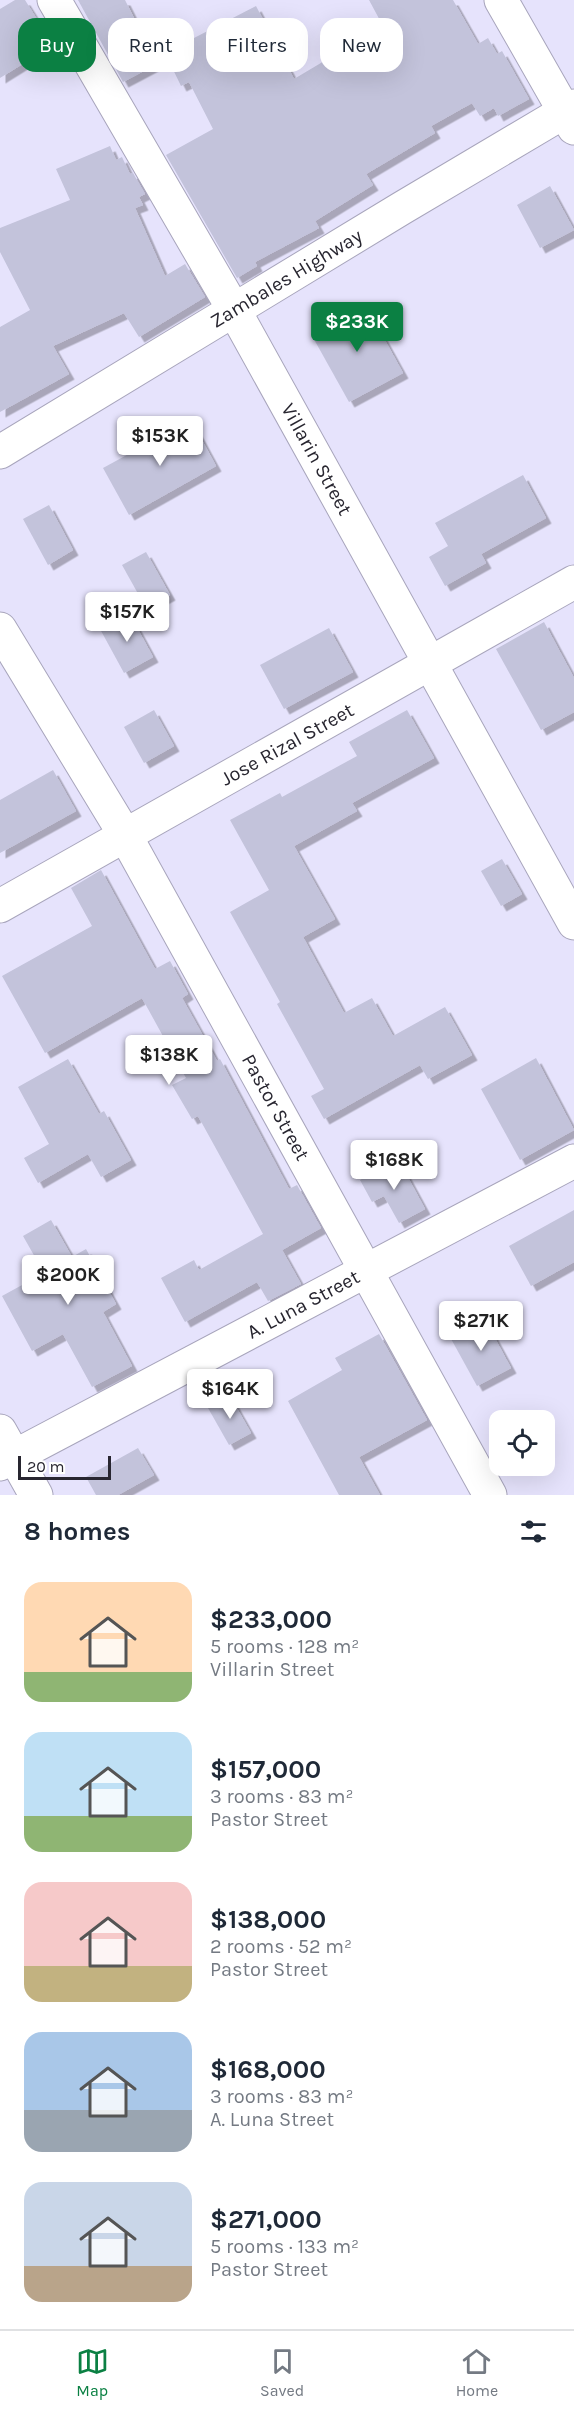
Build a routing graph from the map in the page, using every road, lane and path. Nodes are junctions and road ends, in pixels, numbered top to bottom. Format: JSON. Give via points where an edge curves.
{"nodes":[{"id":1,"x":54,"y":0,"type":"edge"},
{"id":2,"x":501,"y":0,"type":"edge"},
{"id":3,"x":571,"y":115,"type":"edge"},
{"id":4,"x":234,"y":310,"type":"junction"},
{"id":5,"x":0,"y":452,"type":"edge"},
{"id":6,"x":574,"y":582,"type":"edge"},
{"id":7,"x":0,"y":629,"type":"edge"},
{"id":8,"x":430,"y":663,"type":"junction"},
{"id":9,"x":125,"y":835,"type":"junction"},
{"id":10,"x":0,"y":906,"type":"edge"},
{"id":11,"x":574,"y":922,"type":"edge"},
{"id":12,"x":574,"y":1161,"type":"edge"},
{"id":13,"x":366,"y":1270,"type":"junction"},
{"id":14,"x":5,"y":1450,"type":"edge"},
{"id":15,"x":36,"y":1495,"type":"edge"},
{"id":16,"x":490,"y":1495,"type":"edge"}],
"edges":[{"from":1,"to":4,"type":"street","name":"Villarin Street"},
{"from":2,"to":3,"type":"street"},
{"from":3,"to":4,"type":"street","name":"Zambales Highway"},
{"from":4,"to":5,"type":"street","name":"Zambales Highway"},
{"from":4,"to":8,"type":"street","name":"Villarin Street"},
{"from":6,"to":8,"type":"street","name":"Jose Rizal Street"},
{"from":7,"to":9,"type":"street","name":"Pastor Street"},
{"from":8,"to":9,"type":"street","name":"Jose Rizal Street"},
{"from":8,"to":11,"type":"street","name":"Villarin Street"},
{"from":9,"to":10,"type":"street","name":"Jose Rizal Street"},
{"from":9,"to":13,"type":"street","name":"Pastor Street"},
{"from":12,"to":13,"type":"street","name":"A. Luna Street"},
{"from":13,"to":14,"type":"street","name":"A. Luna Street"},
{"from":13,"to":16,"type":"street","name":"Pastor Street"},
{"from":14,"to":15,"type":"street"}]}
